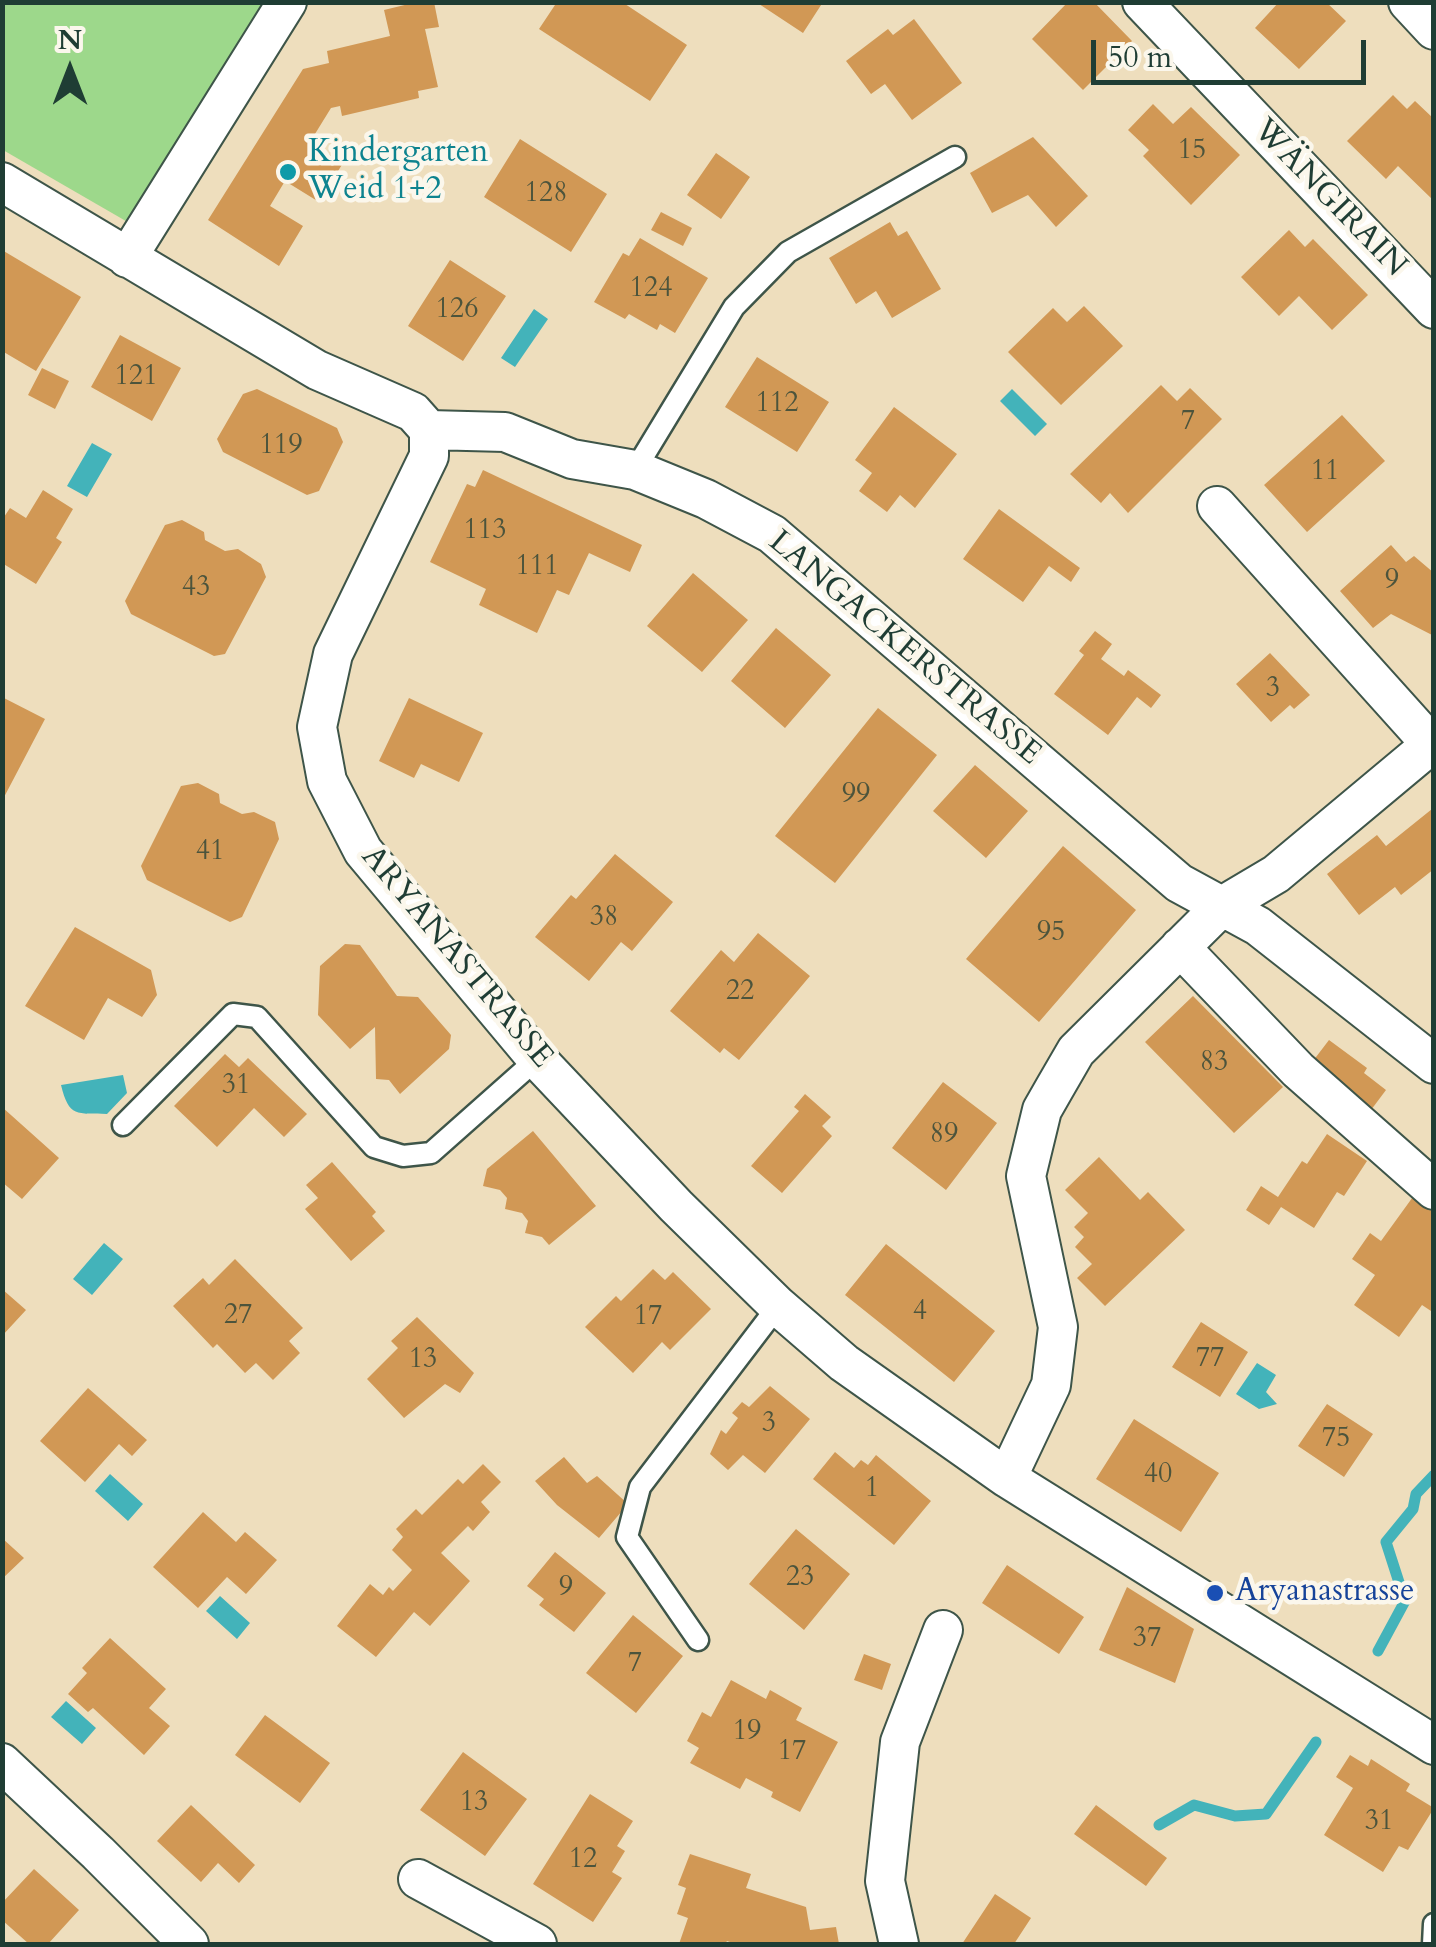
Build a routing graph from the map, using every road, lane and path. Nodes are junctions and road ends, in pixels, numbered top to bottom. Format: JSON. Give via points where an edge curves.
{"nodes":[{"id":1,"x":287,"y":2,"type":"edge"},
{"id":2,"x":1142,"y":2,"type":"edge"},
{"id":3,"x":1408,"y":2,"type":"edge"},
{"id":4,"x":1434,"y":30,"type":"edge"},
{"id":5,"x":955,"y":157,"type":"dead end"},
{"id":6,"x":2,"y":182,"type":"edge"},
{"id":7,"x":128,"y":258,"type":"junction"},
{"id":8,"x":1434,"y":309,"type":"edge"},
{"id":9,"x":429,"y":430,"type":"junction"},
{"id":10,"x":634,"y":470,"type":"junction"},
{"id":11,"x":1217,"y":506,"type":"dead end"},
{"id":12,"x":1432,"y":743,"type":"edge"},
{"id":13,"x":1222,"y":906,"type":"junction"},
{"id":14,"x":1180,"y":947,"type":"junction"},
{"id":15,"x":538,"y":1059,"type":"junction"},
{"id":16,"x":1434,"y":1064,"type":"edge"},
{"id":17,"x":123,"y":1124,"type":"dead end"},
{"id":18,"x":1434,"y":1190,"type":"edge"},
{"id":19,"x":778,"y":1306,"type":"junction"},
{"id":20,"x":1007,"y":1478,"type":"junction"},
{"id":21,"x":943,"y":1630,"type":"dead end"},
{"id":22,"x":698,"y":1640,"type":"dead end"},
{"id":23,"x":1434,"y":1746,"type":"edge"},
{"id":24,"x":2,"y":1763,"type":"edge"},
{"id":25,"x":418,"y":1879,"type":"dead end"},
{"id":26,"x":1434,"y":1924,"type":"edge"},
{"id":27,"x":189,"y":1944,"type":"edge"},
{"id":28,"x":537,"y":1944,"type":"edge"},
{"id":29,"x":899,"y":1944,"type":"edge"},
{"id":30,"x":1433,"y":1944,"type":"edge"}],
"edges":[{"from":1,"to":7,"type":"street"},
{"from":2,"to":8,"type":"street","name":"WÄNGIRAIN"},
{"from":3,"to":4,"type":"street"},
{"from":5,"to":10,"type":"lane","via":[[788,252],[734,307]]},
{"from":6,"to":7,"type":"street"},
{"from":7,"to":9,"type":"street","via":[[317,370],[413,412]]},
{"from":9,"to":10,"type":"street","name":"LANGACKERSTRASSE","via":[[506,432],[572,458]]},
{"from":9,"to":15,"type":"street","name":"ARYANASTRASSE","via":[[429,456],[333,654],[317,726],[327,781],[364,851]]},
{"from":10,"to":13,"type":"street","name":"LANGACKERSTRASSE","via":[[772,534],[1179,883]]},
{"from":11,"to":12,"type":"street"},
{"from":12,"to":13,"type":"street","via":[[1276,874]]},
{"from":13,"to":14,"type":"street"},
{"from":13,"to":16,"type":"street","name":"LANGACKERSTRASSE","via":[[1258,926]]},
{"from":14,"to":18,"type":"street","via":[[1298,1070]]},
{"from":14,"to":20,"type":"street","via":[[1076,1051],[1042,1110],[1026,1176],[1058,1326],[1051,1384]]},
{"from":15,"to":17,"type":"lane","via":[[431,1153],[403,1156],[374,1146],[257,1017],[232,1014]]},
{"from":15,"to":19,"type":"street","name":"ARYANASTRASSE"},
{"from":19,"to":20,"type":"street","name":"ARYANASTRASSE","via":[[844,1363]]},
{"from":19,"to":22,"type":"lane","via":[[640,1487],[627,1537]]},
{"from":20,"to":23,"type":"street","name":"ARYANASTRASSE"},
{"from":21,"to":29,"type":"street","via":[[900,1742],[885,1881]]},
{"from":24,"to":27,"type":"street"},
{"from":25,"to":28,"type":"street"},
{"from":26,"to":30,"type":"lane"}]}
